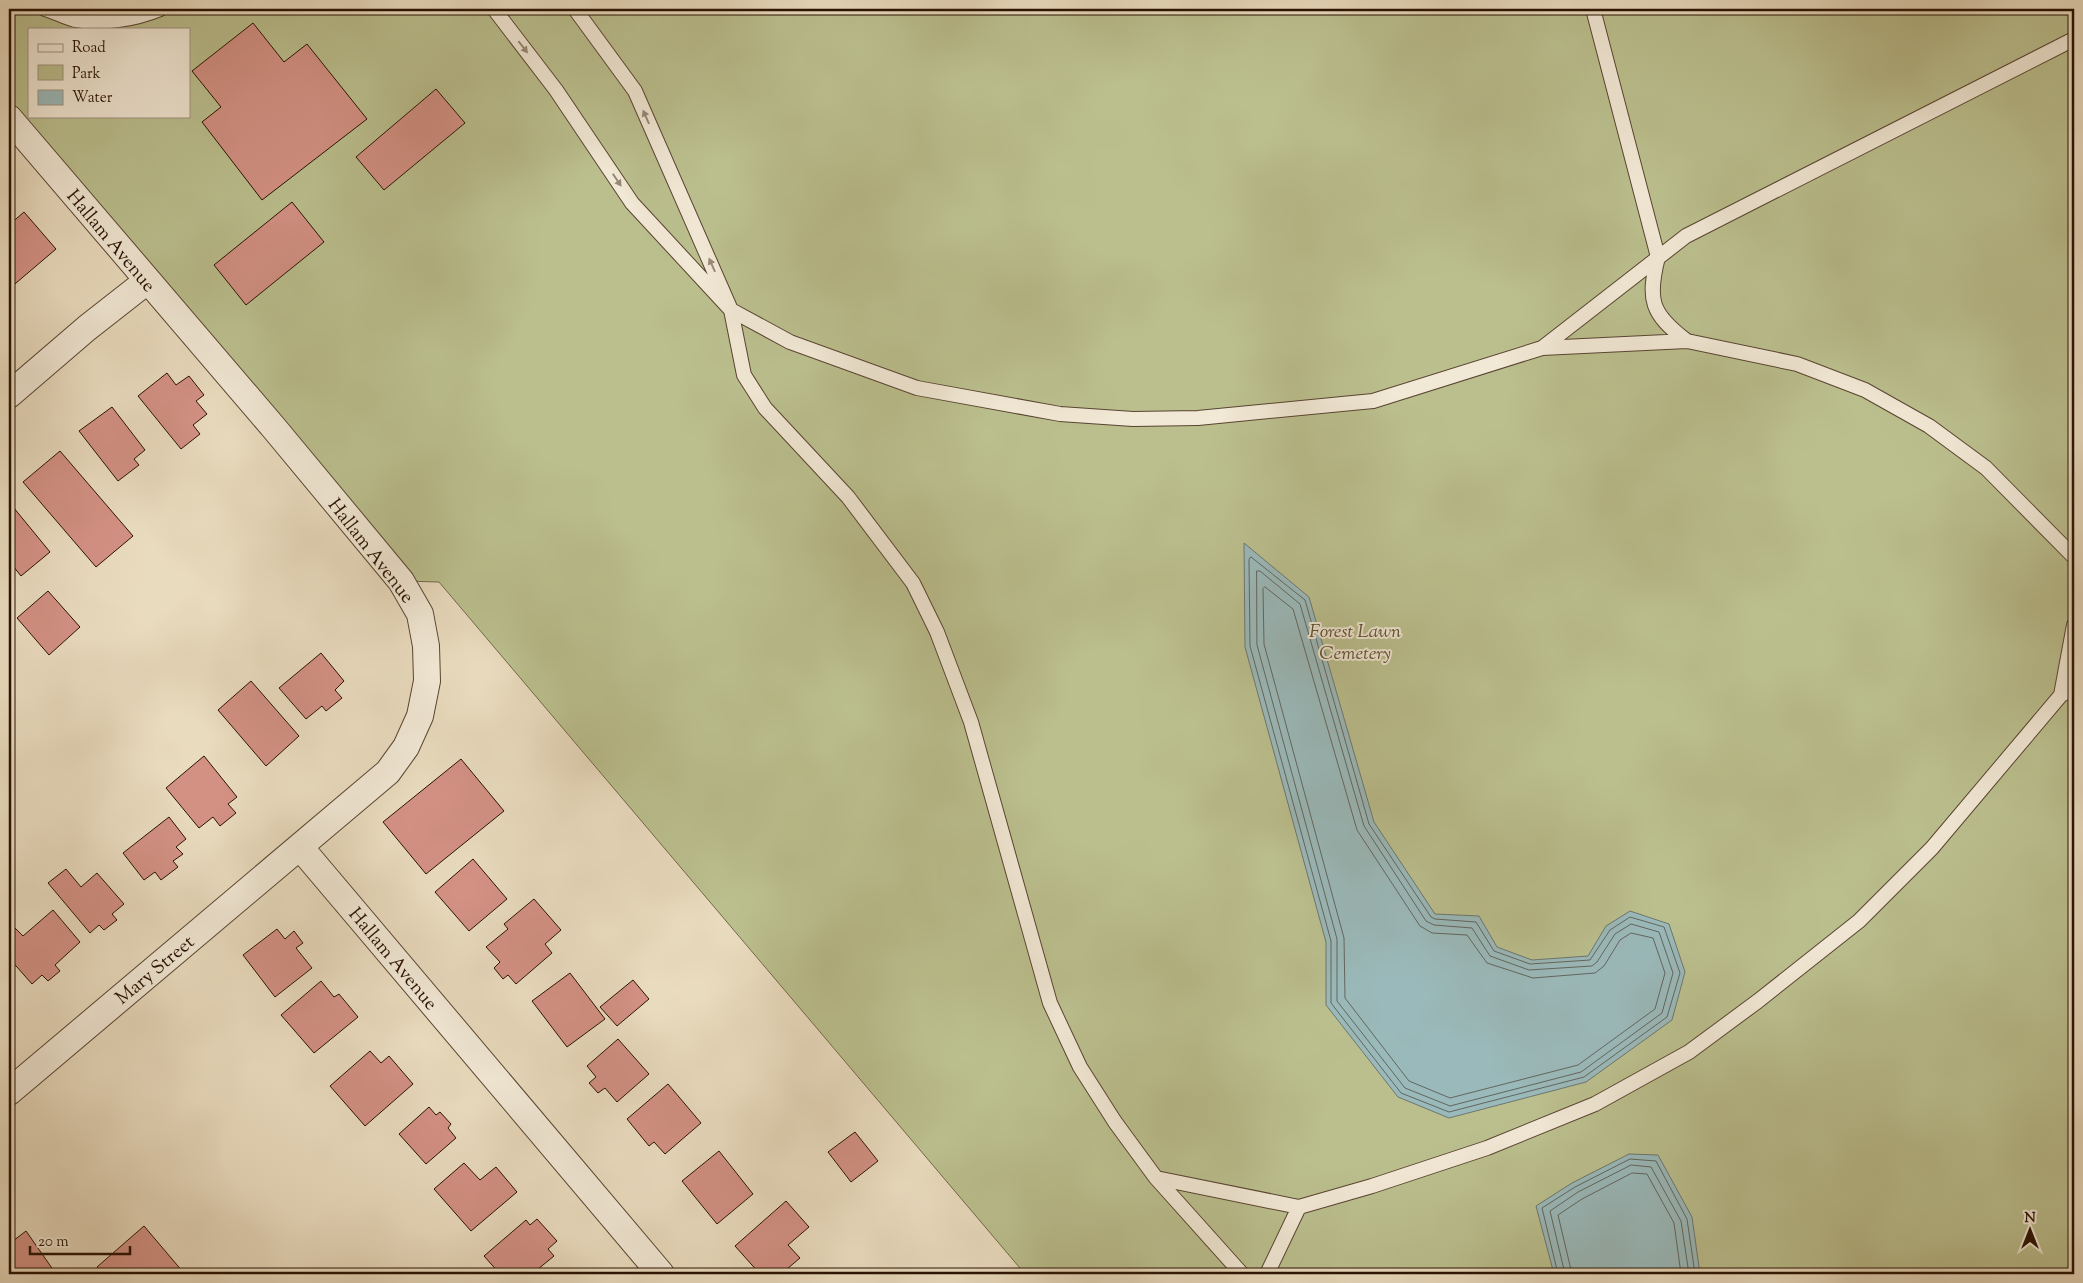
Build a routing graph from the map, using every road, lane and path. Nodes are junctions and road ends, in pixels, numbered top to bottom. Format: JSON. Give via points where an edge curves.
{"nodes":[{"id":1,"x":45,"y":9,"type":"edge"},
{"id":2,"x":160,"y":9,"type":"edge"},
{"id":3,"x":494,"y":9,"type":"edge"},
{"id":4,"x":575,"y":9,"type":"edge"},
{"id":5,"x":1593,"y":9,"type":"edge"},
{"id":6,"x":2074,"y":39,"type":"edge"},
{"id":7,"x":9,"y":118,"type":"edge"},
{"id":8,"x":1658,"y":257,"type":"junction"},
{"id":9,"x":147,"y":281,"type":"junction"},
{"id":10,"x":731,"y":310,"type":"junction"},
{"id":11,"x":1687,"y":341,"type":"junction"},
{"id":12,"x":1542,"y":348,"type":"junction"},
{"id":13,"x":9,"y":395,"type":"edge"},
{"id":14,"x":2074,"y":557,"type":"edge"},
{"id":15,"x":2074,"y":625,"type":"edge"},
{"id":16,"x":2074,"y":690,"type":"edge"},
{"id":17,"x":2061,"y":695,"type":"junction"},
{"id":18,"x":300,"y":847,"type":"junction"},
{"id":19,"x":9,"y":1092,"type":"edge"},
{"id":20,"x":1156,"y":1178,"type":"junction"},
{"id":21,"x":1299,"y":1207,"type":"junction"},
{"id":22,"x":662,"y":1274,"type":"edge"},
{"id":23,"x":1242,"y":1274,"type":"edge"},
{"id":24,"x":1267,"y":1274,"type":"edge"}],
"edges":[{"from":1,"to":2,"type":"lane","via":[[75,20],[102,21],[147,15]]},
{"from":3,"to":10,"type":"lane","one_way":true,"via":[[556,90],[632,203]]},
{"from":10,"to":4,"type":"lane","one_way":true,"via":[[635,91]]},
{"from":5,"to":8,"type":"lane"},
{"from":6,"to":8,"type":"lane","via":[[1686,236]]},
{"from":7,"to":9,"type":"street","name":"Hallam Avenue"},
{"from":8,"to":11,"type":"lane","via":[[1651,282],[1654,307],[1666,326]]},
{"from":8,"to":12,"type":"lane"},
{"from":9,"to":13,"type":"street"},
{"from":9,"to":18,"type":"street","name":"Hallam Avenue","via":[[401,581],[420,614],[426,646],[427,682],[420,716],[406,747],[388,772]]},
{"from":10,"to":12,"type":"lane","via":[[790,342],[917,388],[1060,414],[1133,419],[1198,418],[1373,401]]},
{"from":10,"to":20,"type":"lane","via":[[744,375],[765,408],[848,498],[913,583],[938,632],[971,722],[1050,1003],[1080,1067]]},
{"from":11,"to":12,"type":"lane"},
{"from":11,"to":14,"type":"lane","via":[[1797,364],[1864,390],[1929,426],[1986,468]]},
{"from":15,"to":17,"type":"lane"},
{"from":16,"to":17,"type":"lane"},
{"from":17,"to":21,"type":"lane","via":[[1932,848],[1859,921],[1689,1052],[1595,1104],[1487,1148]]},
{"from":18,"to":19,"type":"street","name":"Mary Street"},
{"from":18,"to":22,"type":"street","name":"Hallam Avenue"},
{"from":20,"to":21,"type":"lane"},
{"from":20,"to":23,"type":"lane"},
{"from":21,"to":24,"type":"lane"}]}
